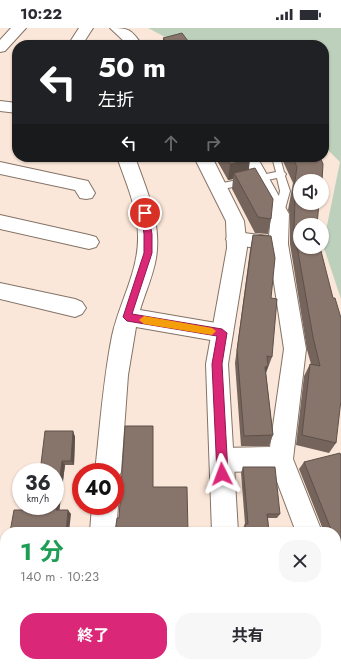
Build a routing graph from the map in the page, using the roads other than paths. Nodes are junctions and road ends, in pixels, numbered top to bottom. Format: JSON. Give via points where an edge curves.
{"nodes":[{"id":1,"x":19,"y":28,"type":"edge"},
{"id":2,"x":86,"y":28,"type":"edge"},
{"id":3,"x":116,"y":28,"type":"edge"},
{"id":4,"x":77,"y":40,"type":"edge"},
{"id":5,"x":131,"y":40,"type":"edge"},
{"id":6,"x":0,"y":48,"type":"edge"},
{"id":7,"x":0,"y":106,"type":"edge"},
{"id":8,"x":12,"y":107,"type":"edge"},
{"id":9,"x":128,"y":162,"type":"edge"},
{"id":10,"x":206,"y":162,"type":"edge"},
{"id":11,"x":251,"y":162,"type":"edge"},
{"id":12,"x":278,"y":162,"type":"edge"},
{"id":13,"x":0,"y":168,"type":"edge"},
{"id":14,"x":282,"y":174,"type":"junction"},
{"id":15,"x":260,"y":179,"type":"junction"},
{"id":16,"x":218,"y":187,"type":"junction"},
{"id":17,"x":86,"y":193,"type":"dead end"},
{"id":18,"x":280,"y":214,"type":"junction"},
{"id":19,"x":0,"y":222,"type":"edge"},
{"id":20,"x":236,"y":239,"type":"junction"},
{"id":21,"x":89,"y":242,"type":"dead end"},
{"id":22,"x":278,"y":244,"type":"junction"},
{"id":23,"x":0,"y":291,"type":"edge"},
{"id":24,"x":75,"y":308,"type":"dead end"},
{"id":25,"x":127,"y":317,"type":"junction"},
{"id":26,"x":222,"y":333,"type":"junction"},
{"id":27,"x":222,"y":460,"type":"junction"},
{"id":28,"x":281,"y":460,"type":"junction"},
{"id":29,"x":109,"y":463,"type":"edge"},
{"id":30,"x":105,"y":515,"type":"edge"},
{"id":31,"x":104,"y":527,"type":"edge"},
{"id":32,"x":225,"y":527,"type":"edge"},
{"id":33,"x":307,"y":527,"type":"edge"}],
"edges":[{"from":1,"to":6,"type":"street"},
{"from":2,"to":4,"type":"street"},
{"from":3,"to":5,"type":"street"},
{"from":7,"to":8,"type":"street"},
{"from":9,"to":25,"type":"street","via":[[145,213],[148,253]]},
{"from":10,"to":16,"type":"street"},
{"from":11,"to":15,"type":"street"},
{"from":12,"to":14,"type":"lane"},
{"from":13,"to":17,"type":"street","via":[[82,185]]},
{"from":14,"to":15,"type":"lane"},
{"from":14,"to":18,"type":"lane","via":[[284,191]]},
{"from":15,"to":16,"type":"lane"},
{"from":15,"to":18,"type":"street"},
{"from":16,"to":20,"type":"street","via":[[235,221]]},
{"from":18,"to":22,"type":"street"},
{"from":19,"to":21,"type":"street"},
{"from":20,"to":22,"type":"street"},
{"from":20,"to":26,"type":"street","via":[[237,248]]},
{"from":22,"to":28,"type":"street","via":[[295,349]]},
{"from":23,"to":24,"type":"street"},
{"from":25,"to":26,"type":"street"},
{"from":25,"to":29,"type":"street","via":[[118,363]]},
{"from":26,"to":27,"type":"street","via":[[217,364]]},
{"from":27,"to":28,"type":"street"},
{"from":27,"to":32,"type":"street"},
{"from":28,"to":33,"type":"street"},
{"from":30,"to":31,"type":"street"}]}
